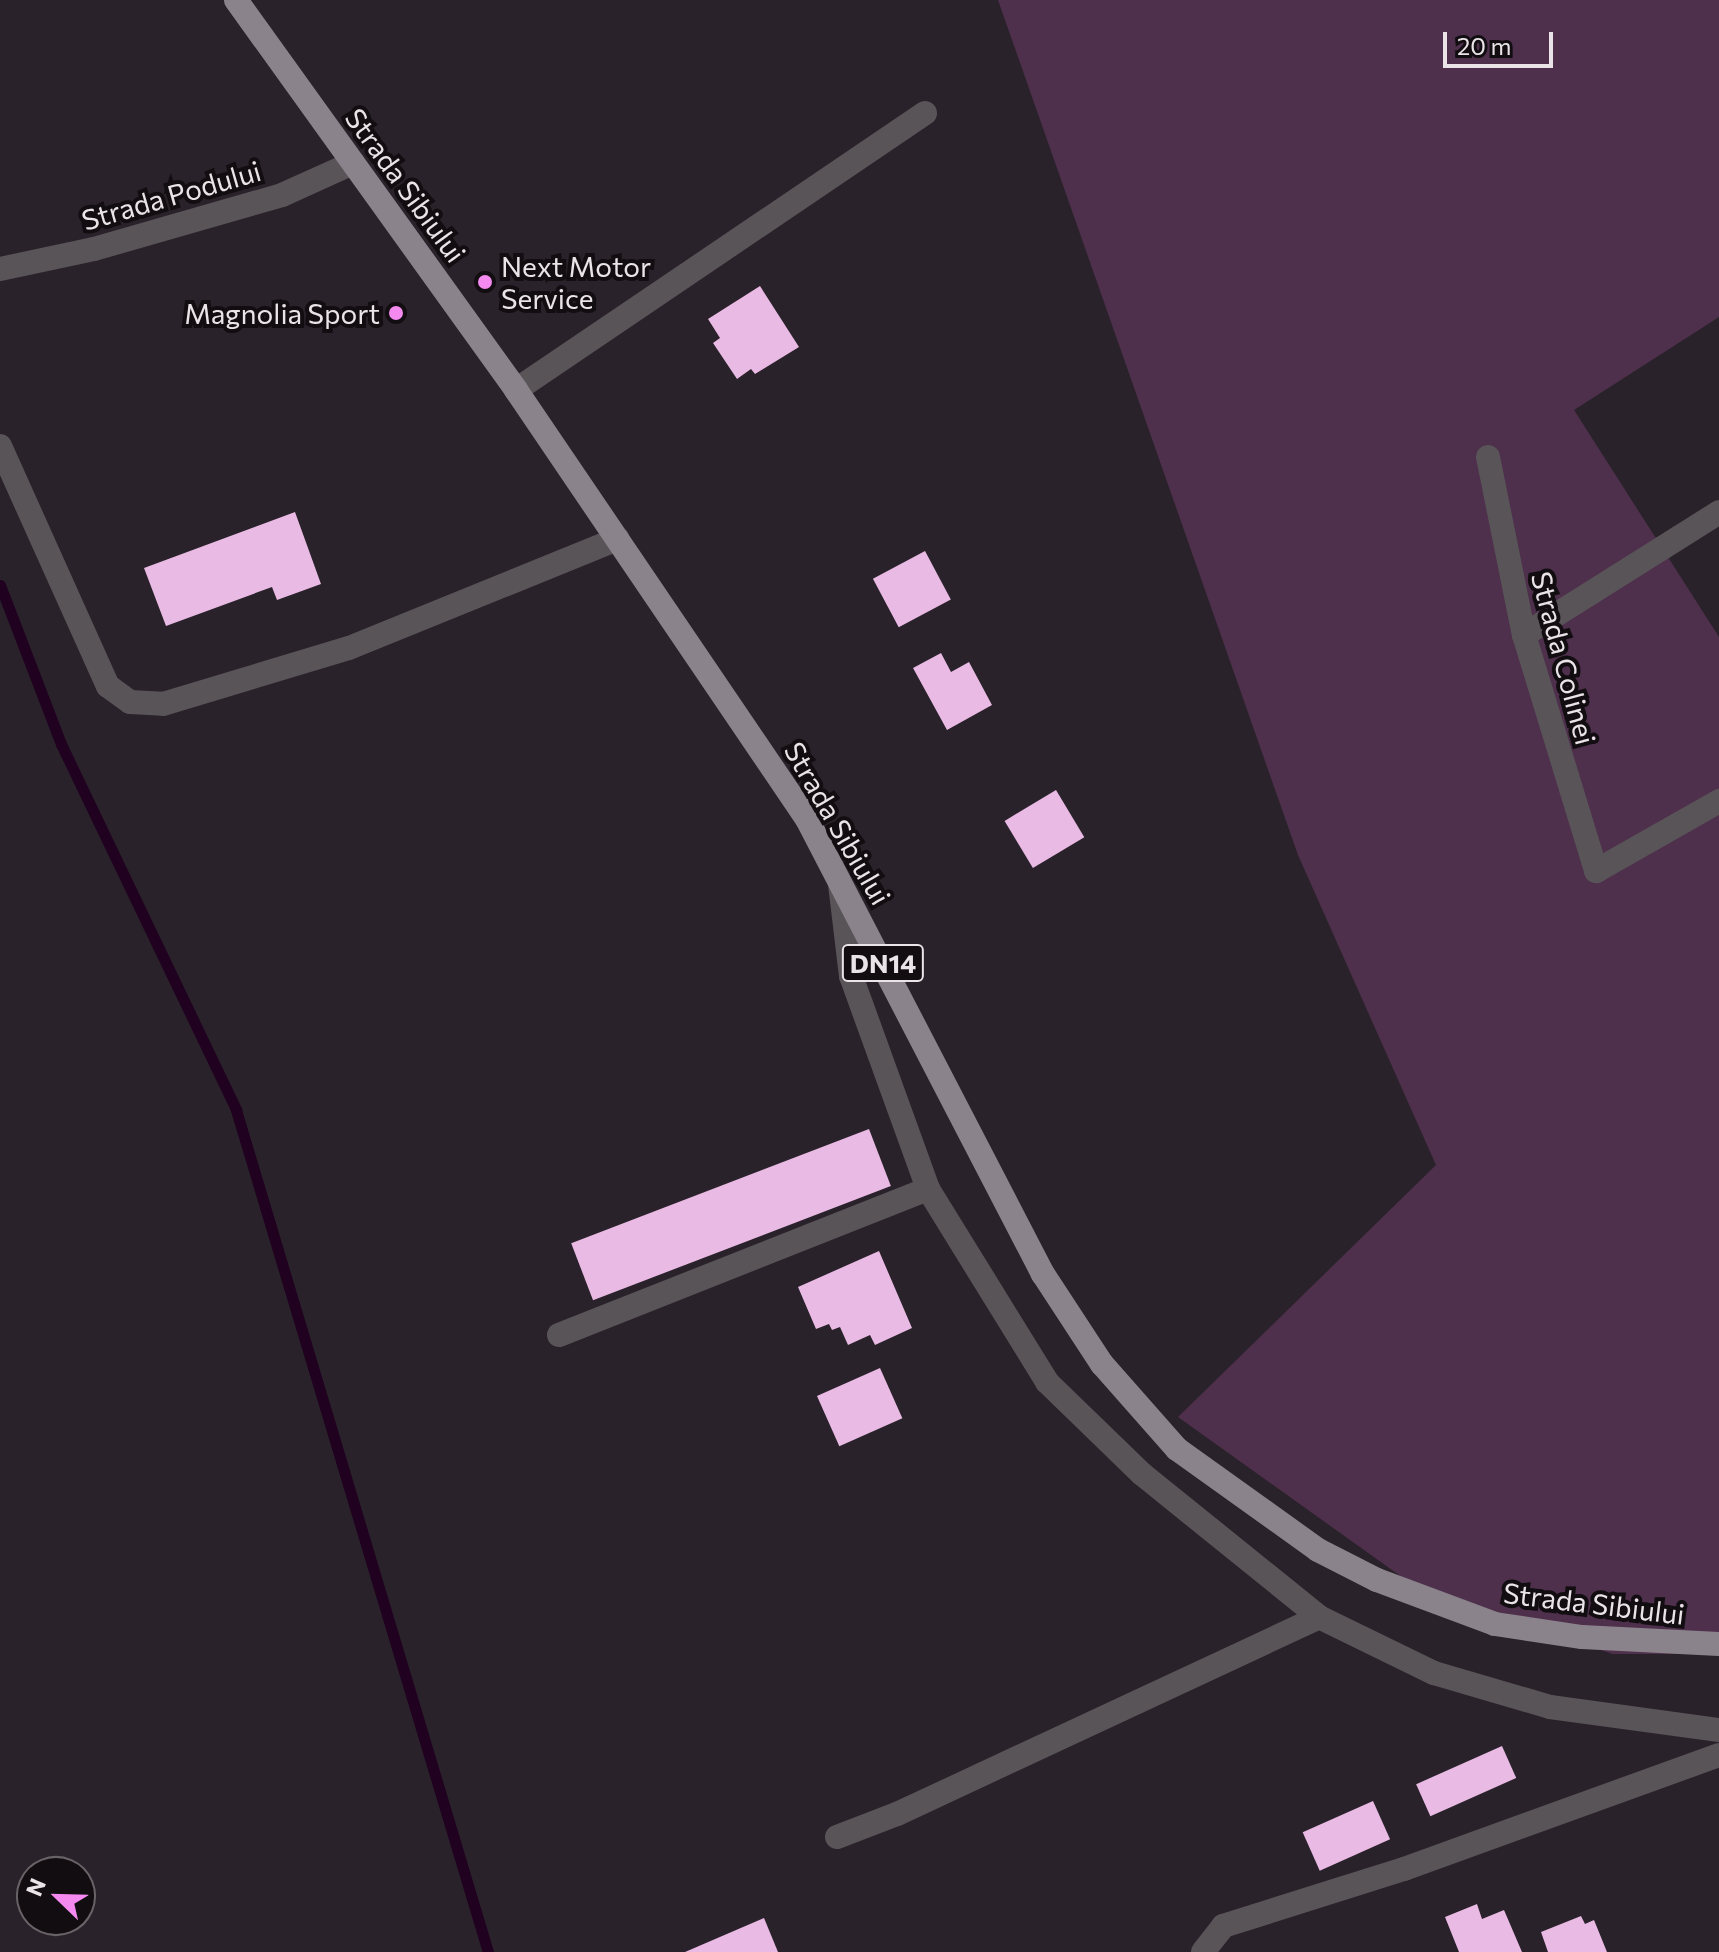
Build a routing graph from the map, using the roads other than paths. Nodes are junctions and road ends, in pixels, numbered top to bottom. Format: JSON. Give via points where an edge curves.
{"nodes":[{"id":1,"x":236,"y":0,"type":"edge"},
{"id":2,"x":925,"y":113,"type":"dead end"},
{"id":3,"x":353,"y":163,"type":"junction"},
{"id":4,"x":0,"y":269,"type":"edge"},
{"id":5,"x":516,"y":390,"type":"junction"},
{"id":6,"x":0,"y":446,"type":"edge"},
{"id":7,"x":1488,"y":457,"type":"dead end"},
{"id":8,"x":1719,"y":512,"type":"edge"},
{"id":9,"x":618,"y":539,"type":"junction"},
{"id":10,"x":1524,"y":635,"type":"junction"},
{"id":11,"x":1719,"y":801,"type":"edge"},
{"id":12,"x":839,"y":880,"type":"junction"},
{"id":13,"x":928,"y":1189,"type":"junction"},
{"id":14,"x":559,"y":1335,"type":"dead end"},
{"id":15,"x":1319,"y":1617,"type":"junction"},
{"id":16,"x":1719,"y":1644,"type":"edge"},
{"id":17,"x":1719,"y":1730,"type":"edge"},
{"id":18,"x":1719,"y":1755,"type":"edge"},
{"id":19,"x":837,"y":1837,"type":"dead end"},
{"id":20,"x":1203,"y":1952,"type":"edge"}],
"edges":[{"from":1,"to":3,"type":"main road","name":"Strada Sibiului","number":"DN14"},
{"from":2,"to":5,"type":"street"},
{"from":3,"to":4,"type":"street","name":"Strada Podului","via":[[282,195],[94,249]]},
{"from":3,"to":5,"type":"main road","name":"Strada Sibiului","number":"DN14"},
{"from":5,"to":9,"type":"main road","name":"Strada Sibiului","number":"DN14"},
{"from":6,"to":9,"type":"street","via":[[108,686],[130,702],[163,704],[349,648]]},
{"from":7,"to":10,"type":"street","name":"Strada Colinei"},
{"from":8,"to":10,"type":"street"},
{"from":9,"to":12,"type":"main road","name":"Strada Sibiului","number":"DN14","via":[[807,819]]},
{"from":10,"to":11,"type":"street","name":"Strada Colinei","via":[[1596,871]]},
{"from":12,"to":13,"type":"street","via":[[851,976]]},
{"from":12,"to":16,"type":"main road","name":"Strada Sibiului","number":"DN14","via":[[1043,1274],[1102,1364],[1177,1449],[1318,1550],[1377,1580],[1495,1624],[1665,1644]]},
{"from":13,"to":14,"type":"street"},
{"from":13,"to":15,"type":"street","via":[[1047,1382],[1142,1474]]},
{"from":15,"to":17,"type":"street","via":[[1434,1673],[1550,1707]]},
{"from":15,"to":19,"type":"street"},
{"from":18,"to":20,"type":"street","via":[[1404,1869],[1223,1926]]}]}
